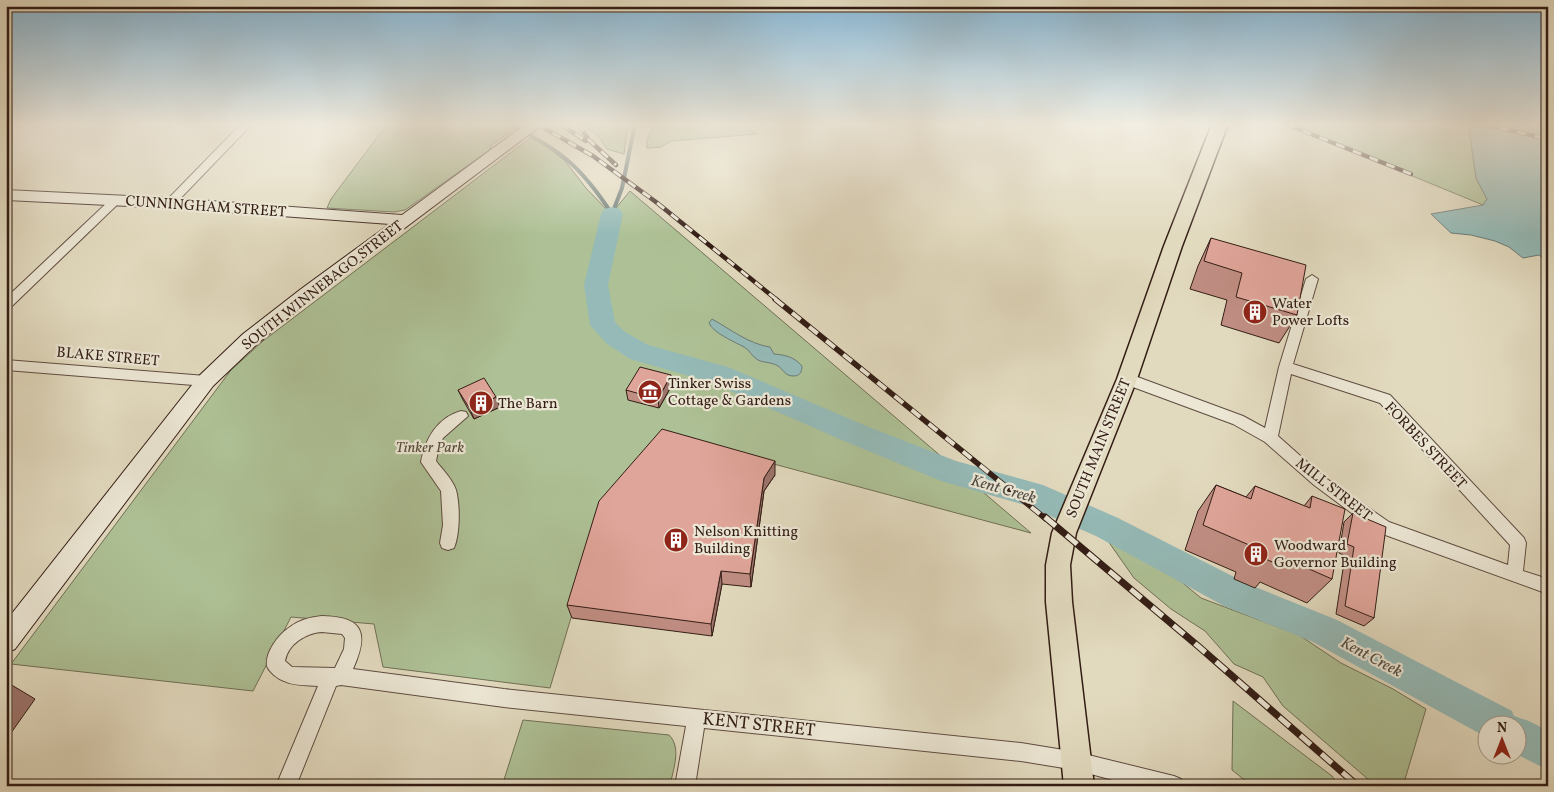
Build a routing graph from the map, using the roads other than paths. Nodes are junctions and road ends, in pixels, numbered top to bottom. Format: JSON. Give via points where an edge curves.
{"nodes":[{"id":1,"x":211,"y":161,"type":"edge"},
{"id":2,"x":486,"y":161,"type":"edge"},
{"id":3,"x":1206,"y":161,"type":"edge"},
{"id":4,"x":6,"y":195,"type":"edge"},
{"id":5,"x":116,"y":200,"type":"junction"},
{"id":6,"x":170,"y":203,"type":"junction"},
{"id":7,"x":406,"y":220,"type":"junction"},
{"id":8,"x":1312,"y":278,"type":"dead end"},
{"id":9,"x":6,"y":305,"type":"edge"},
{"id":10,"x":6,"y":365,"type":"edge"},
{"id":11,"x":1286,"y":367,"type":"junction"},
{"id":12,"x":1127,"y":378,"type":"junction"},
{"id":13,"x":206,"y":381,"type":"junction"},
{"id":14,"x":461,"y":416,"type":"dead end"},
{"id":15,"x":1270,"y":438,"type":"junction"},
{"id":16,"x":448,"y":543,"type":"dead end"},
{"id":17,"x":1515,"y":574,"type":"junction"},
{"id":18,"x":1548,"y":588,"type":"edge"},
{"id":19,"x":7,"y":639,"type":"edge"},
{"id":20,"x":697,"y":717,"type":"junction"},
{"id":21,"x":1077,"y":773,"type":"edge"},
{"id":22,"x":286,"y":786,"type":"edge"},
{"id":23,"x":685,"y":786,"type":"edge"},
{"id":24,"x":1174,"y":786,"type":"edge"}],
"edges":[{"from":1,"to":6,"type":"street"},
{"from":2,"to":7,"type":"main road","name":"SOUTH WINNEBAGO STREET"},
{"from":3,"to":12,"type":"main road","name":"SOUTH MAIN STREET"},
{"from":4,"to":5,"type":"main road","name":"CUNNINGHAM STREET"},
{"from":5,"to":6,"type":"main road","name":"CUNNINGHAM STREET"},
{"from":5,"to":9,"type":"street"},
{"from":6,"to":7,"type":"main road","name":"CUNNINGHAM STREET"},
{"from":7,"to":13,"type":"main road","name":"SOUTH WINNEBAGO STREET","via":[[250,339]]},
{"from":8,"to":11,"type":"street"},
{"from":10,"to":13,"type":"street","name":"BLAKE STREET"},
{"from":11,"to":15,"type":"street"},
{"from":11,"to":17,"type":"street","name":"FORBES STREET","via":[[1385,399],[1518,543]]},
{"from":12,"to":15,"type":"street","name":"MILL STREET","via":[[1238,420]]},
{"from":12,"to":21,"type":"main road","name":"SOUTH MAIN STREET","via":[[1067,526],[1058,565]]},
{"from":13,"to":19,"type":"main road","name":"SOUTH WINNEBAGO STREET"},
{"from":14,"to":16,"type":"street","via":[[446,425],[430,446],[428,462],[448,490],[451,526]]},
{"from":15,"to":17,"type":"street","name":"MILL STREET","via":[[1319,481],[1383,527]]},
{"from":17,"to":18,"type":"street","name":"MILL STREET"},
{"from":20,"to":21,"type":"street","name":"KENT STREET","via":[[961,744]]},
{"from":20,"to":22,"type":"street","name":"KENT STREET","via":[[336,677]]},
{"from":20,"to":23,"type":"street"},
{"from":21,"to":24,"type":"street","name":"KENT STREET"}]}
